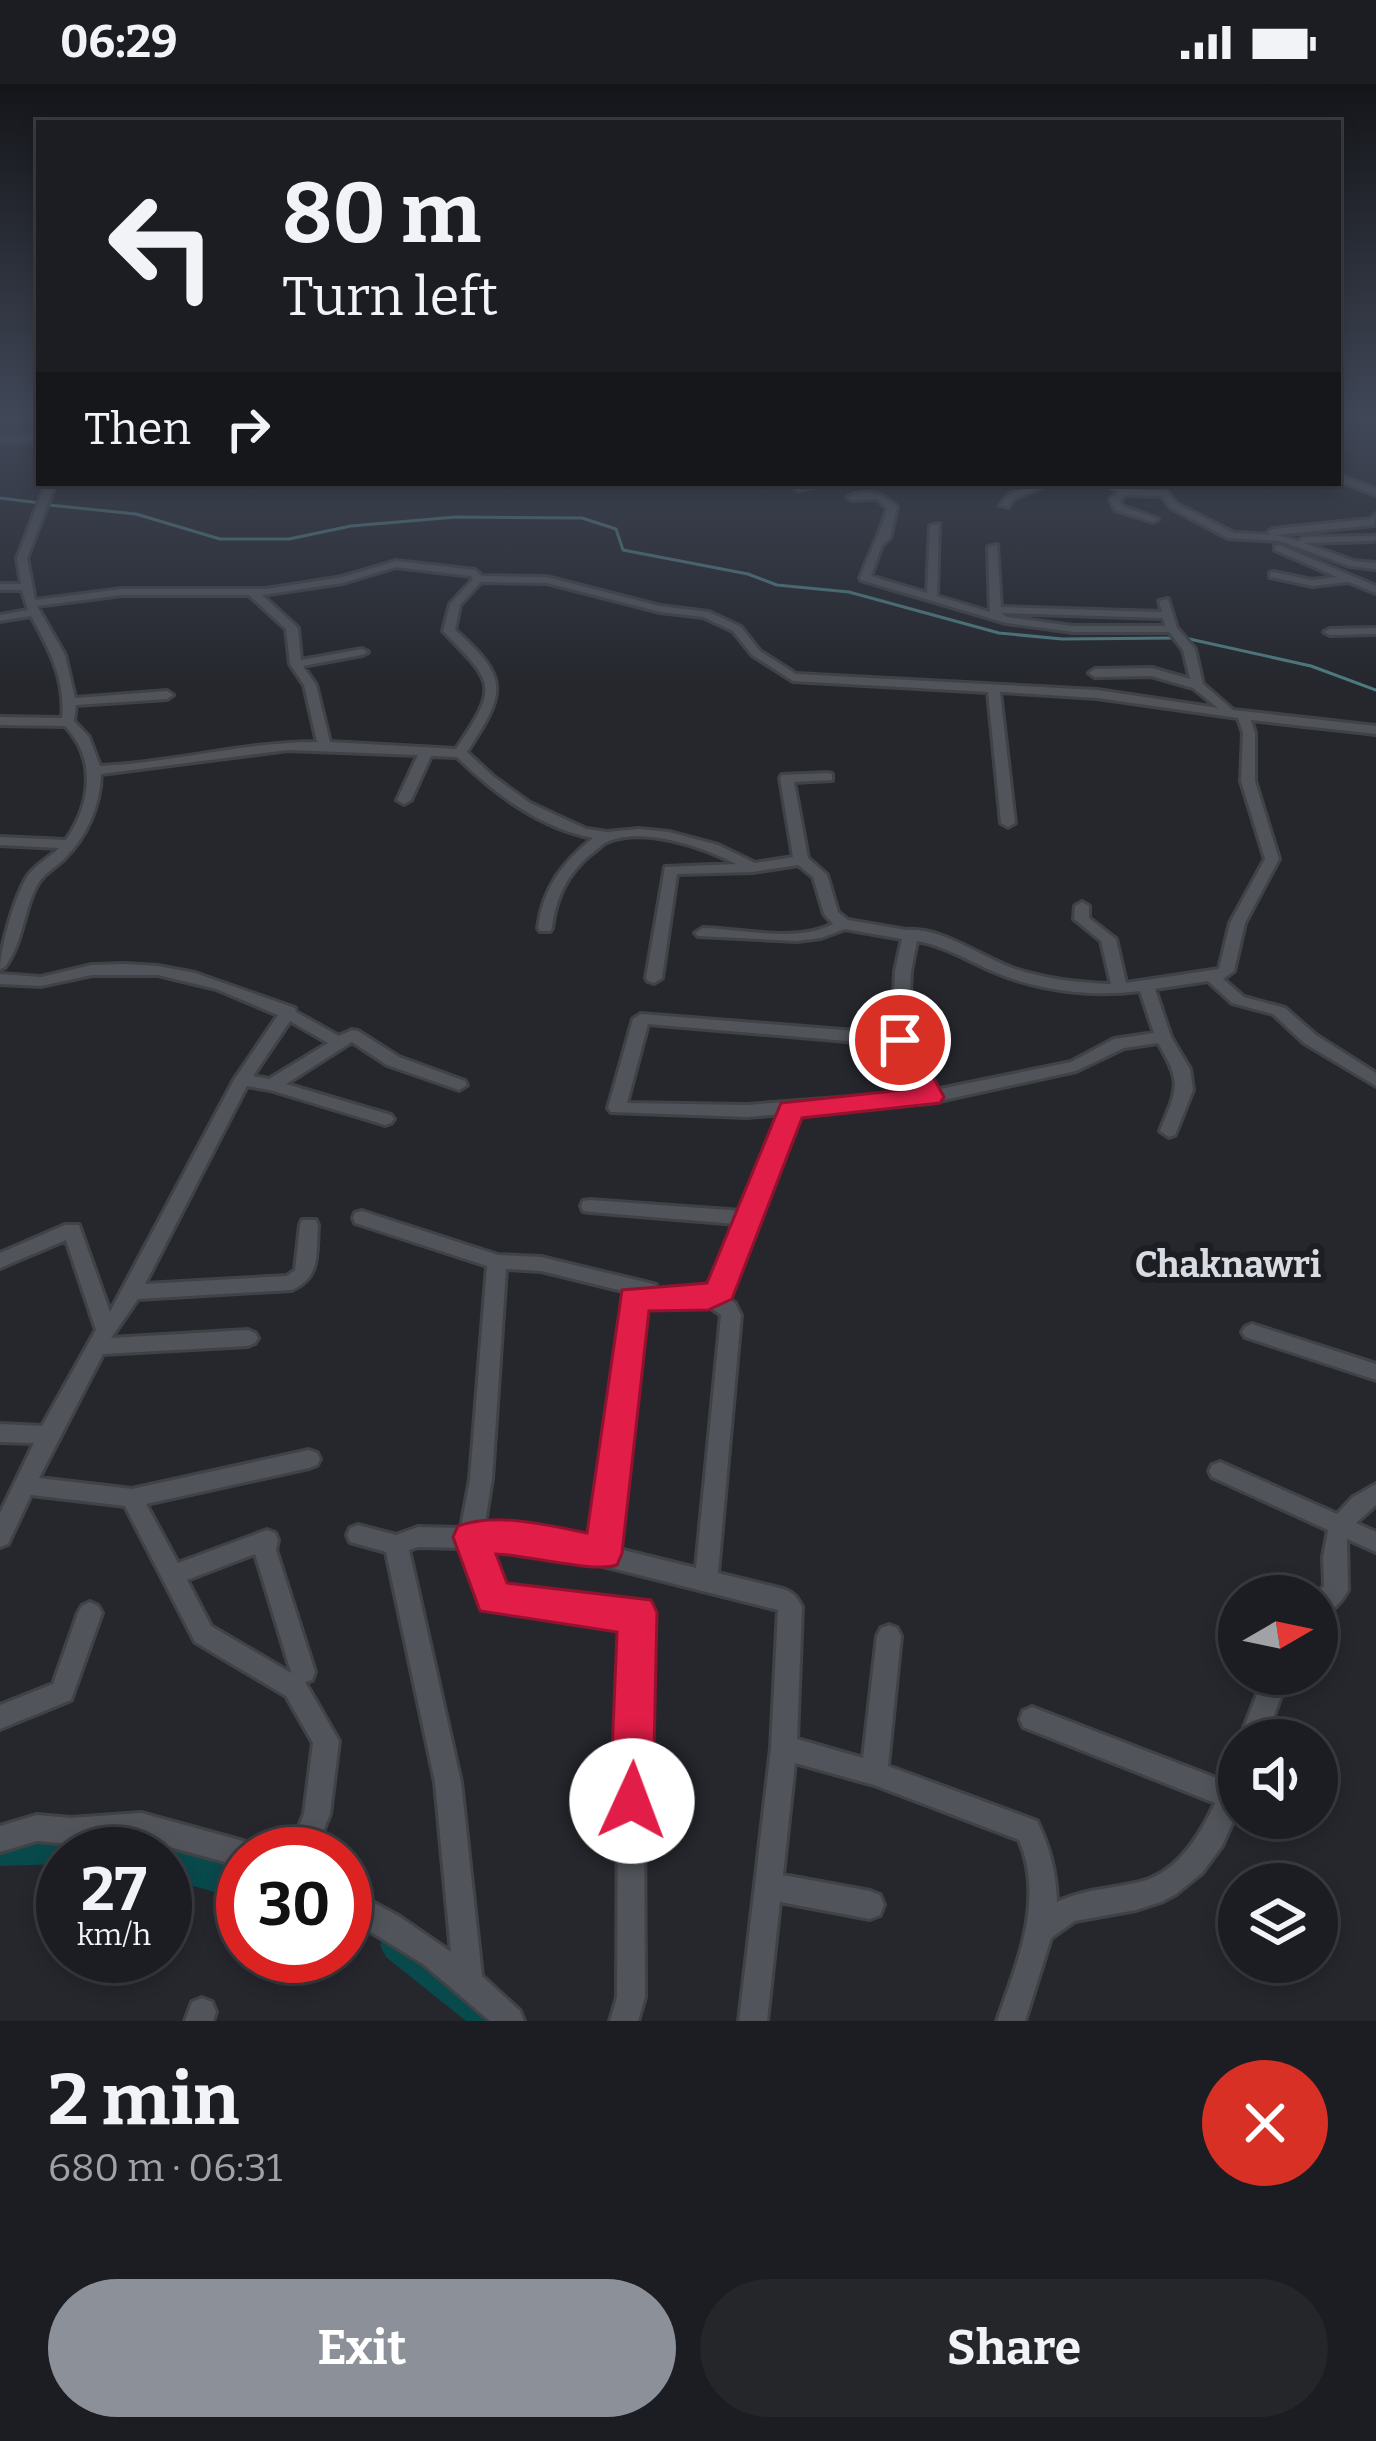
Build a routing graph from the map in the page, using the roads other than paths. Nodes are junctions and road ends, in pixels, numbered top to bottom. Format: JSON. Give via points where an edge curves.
{"nodes":[{"id":1,"x":42,"y":507,"type":"edge"},
{"id":2,"x":892,"y":507,"type":"edge"},
{"id":3,"x":1118,"y":507,"type":"edge"},
{"id":4,"x":1176,"y":507,"type":"edge"},
{"id":5,"x":1376,"y":517,"type":"edge"},
{"id":6,"x":1153,"y":519,"type":"dead end"},
{"id":7,"x":935,"y":526,"type":"dead end"},
{"id":8,"x":1256,"y":538,"type":"junction"},
{"id":9,"x":1373,"y":538,"type":"edge"},
{"id":10,"x":1290,"y":541,"type":"junction"},
{"id":11,"x":993,"y":548,"type":"dead end"},
{"id":12,"x":1376,"y":566,"type":"edge"},
{"id":13,"x":1274,"y":575,"type":"dead end"},
{"id":14,"x":478,"y":579,"type":"junction"},
{"id":15,"x":1346,"y":579,"type":"junction"},
{"id":16,"x":0,"y":587,"type":"edge"},
{"id":17,"x":29,"y":587,"type":"junction"},
{"id":18,"x":1376,"y":590,"type":"edge"},
{"id":19,"x":252,"y":592,"type":"junction"},
{"id":20,"x":932,"y":598,"type":"junction"},
{"id":21,"x":1164,"y":601,"type":"dead end"},
{"id":22,"x":32,"y":608,"type":"junction"},
{"id":23,"x":997,"y":614,"type":"junction"},
{"id":24,"x":0,"y":618,"type":"edge"},
{"id":25,"x":1169,"y":622,"type":"junction"},
{"id":26,"x":1376,"y":631,"type":"edge"},
{"id":27,"x":1330,"y":632,"type":"dead end"},
{"id":28,"x":362,"y":652,"type":"dead end"},
{"id":29,"x":296,"y":664,"type":"junction"},
{"id":30,"x":1095,"y":673,"type":"dead end"},
{"id":31,"x":1197,"y":685,"type":"junction"},
{"id":32,"x":994,"y":691,"type":"junction"},
{"id":33,"x":167,"y":695,"type":"dead end"},
{"id":34,"x":70,"y":702,"type":"junction"},
{"id":35,"x":1235,"y":712,"type":"junction"},
{"id":36,"x":0,"y":722,"type":"edge"},
{"id":37,"x":68,"y":722,"type":"junction"},
{"id":38,"x":1376,"y":730,"type":"edge"},
{"id":39,"x":325,"y":747,"type":"junction"},
{"id":40,"x":427,"y":752,"type":"junction"},
{"id":41,"x":460,"y":753,"type":"junction"},
{"id":42,"x":95,"y":770,"type":"junction"},
{"id":43,"x":827,"y":777,"type":"dead end"},
{"id":44,"x":404,"y":800,"type":"dead end"},
{"id":45,"x":1008,"y":824,"type":"dead end"},
{"id":46,"x":604,"y":837,"type":"junction"},
{"id":47,"x":0,"y":842,"type":"edge"},
{"id":48,"x":69,"y":844,"type":"junction"},
{"id":49,"x":801,"y":860,"type":"junction"},
{"id":50,"x":753,"y":868,"type":"junction"},
{"id":51,"x":1082,"y":906,"type":"dead end"},
{"id":52,"x":843,"y":924,"type":"junction"},
{"id":53,"x":545,"y":928,"type":"dead end"},
{"id":54,"x":703,"y":933,"type":"dead end"},
{"id":55,"x":912,"y":933,"type":"junction"},
{"id":56,"x":0,"y":964,"type":"edge"},
{"id":57,"x":1211,"y":976,"type":"junction"},
{"id":58,"x":654,"y":978,"type":"dead end"},
{"id":59,"x":0,"y":979,"type":"edge"},
{"id":60,"x":1146,"y":985,"type":"junction"},
{"id":61,"x":1120,"y":989,"type":"junction"},
{"id":62,"x":289,"y":1011,"type":"junction"},
{"id":63,"x":1162,"y":1037,"type":"junction"},
{"id":64,"x":900,"y":1040,"type":"junction"},
{"id":65,"x":338,"y":1042,"type":"junction"},
{"id":66,"x":242,"y":1080,"type":"junction"},
{"id":67,"x":1376,"y":1081,"type":"edge"},
{"id":68,"x":272,"y":1085,"type":"junction"},
{"id":69,"x":459,"y":1085,"type":"dead end"},
{"id":70,"x":930,"y":1097,"type":"junction"},
{"id":71,"x":791,"y":1109,"type":"junction"},
{"id":72,"x":385,"y":1119,"type":"dead end"},
{"id":73,"x":1169,"y":1132,"type":"dead end"},
{"id":74,"x":590,"y":1206,"type":"dead end"},
{"id":75,"x":362,"y":1218,"type":"dead end"},
{"id":76,"x":752,"y":1218,"type":"junction"},
{"id":77,"x":309,"y":1225,"type":"dead end"},
{"id":78,"x":0,"y":1261,"type":"edge"},
{"id":79,"x":497,"y":1262,"type":"junction"},
{"id":80,"x":130,"y":1292,"type":"junction"},
{"id":81,"x":714,"y":1294,"type":"junction"},
{"id":82,"x":1252,"y":1333,"type":"dead end"},
{"id":83,"x":248,"y":1338,"type":"dead end"},
{"id":84,"x":101,"y":1339,"type":"junction"},
{"id":85,"x":1376,"y":1372,"type":"edge"},
{"id":86,"x":0,"y":1433,"type":"edge"},
{"id":87,"x":48,"y":1435,"type":"junction"},
{"id":88,"x":309,"y":1459,"type":"dead end"},
{"id":89,"x":1220,"y":1471,"type":"dead end"},
{"id":90,"x":28,"y":1486,"type":"junction"},
{"id":91,"x":1376,"y":1493,"type":"edge"},
{"id":92,"x":132,"y":1498,"type":"junction"},
{"id":93,"x":1338,"y":1525,"type":"junction"},
{"id":94,"x":358,"y":1535,"type":"dead end"},
{"id":95,"x":0,"y":1537,"type":"edge"},
{"id":96,"x":471,"y":1537,"type":"junction"},
{"id":97,"x":1376,"y":1542,"type":"edge"},
{"id":98,"x":396,"y":1545,"type":"junction"},
{"id":99,"x":603,"y":1553,"type":"junction"},
{"id":100,"x":175,"y":1574,"type":"junction"},
{"id":101,"x":1334,"y":1575,"type":"edge"},
{"id":102,"x":706,"y":1578,"type":"junction"},
{"id":103,"x":89,"y":1612,"type":"dead end"},
{"id":104,"x":889,"y":1636,"type":"dead end"},
{"id":105,"x":303,"y":1672,"type":"dead end"},
{"id":106,"x":0,"y":1717,"type":"edge"},
{"id":107,"x":1032,"y":1719,"type":"dead end"},
{"id":108,"x":784,"y":1748,"type":"junction"},
{"id":109,"x":874,"y":1773,"type":"junction"},
{"id":110,"x":1218,"y":1779,"type":"edge"},
{"id":111,"x":312,"y":1827,"type":"edge"},
{"id":112,"x":1218,"y":1828,"type":"edge"},
{"id":113,"x":0,"y":1839,"type":"edge"},
{"id":114,"x":216,"y":1847,"type":"edge"},
{"id":115,"x":770,"y":1886,"type":"junction"},
{"id":116,"x":870,"y":1905,"type":"dead end"},
{"id":117,"x":372,"y":1915,"type":"edge"},
{"id":118,"x":1043,"y":1928,"type":"junction"},
{"id":119,"x":468,"y":1979,"type":"junction"},
{"id":120,"x":510,"y":2021,"type":"edge"},
{"id":121,"x":624,"y":2021,"type":"edge"},
{"id":122,"x":753,"y":2021,"type":"edge"},
{"id":123,"x":1010,"y":2021,"type":"edge"}],
"edges":[{"from":1,"to":17,"type":"street","via":[[22,558]]},
{"from":2,"to":20,"type":"street","via":[[865,578]]},
{"from":3,"to":6,"type":"street"},
{"from":4,"to":8,"type":"street","via":[[1232,536]]},
{"from":5,"to":8,"type":"street"},
{"from":7,"to":20,"type":"street"},
{"from":8,"to":10,"type":"street"},
{"from":8,"to":15,"type":"street"},
{"from":9,"to":10,"type":"street"},
{"from":10,"to":12,"type":"street"},
{"from":11,"to":23,"type":"street"},
{"from":13,"to":15,"type":"street"},
{"from":14,"to":19,"type":"street","via":[[396,564]]},
{"from":14,"to":32,"type":"street","via":[[547,580],[705,614],[737,629],[793,677]]},
{"from":14,"to":41,"type":"street","via":[[455,604],[449,631],[488,666],[494,684]]},
{"from":15,"to":18,"type":"street"},
{"from":16,"to":17,"type":"street"},
{"from":17,"to":22,"type":"street"},
{"from":19,"to":22,"type":"street","via":[[122,592]]},
{"from":19,"to":29,"type":"street","via":[[292,628]]},
{"from":20,"to":23,"type":"street"},
{"from":21,"to":25,"type":"street"},
{"from":22,"to":24,"type":"street"},
{"from":22,"to":34,"type":"street","via":[[54,643]]},
{"from":23,"to":25,"type":"street"},
{"from":25,"to":31,"type":"street","via":[[1189,649]]},
{"from":26,"to":27,"type":"street"},
{"from":28,"to":29,"type":"street"},
{"from":29,"to":39,"type":"street","via":[[310,685]]},
{"from":30,"to":31,"type":"street","via":[[1152,672]]},
{"from":31,"to":35,"type":"street"},
{"from":32,"to":35,"type":"street"},
{"from":32,"to":45,"type":"street"},
{"from":33,"to":34,"type":"street"},
{"from":34,"to":37,"type":"street"},
{"from":35,"to":38,"type":"street"},
{"from":35,"to":57,"type":"street","via":[[1249,733],[1248,781],[1272,859],[1230,935],[1226,971]]},
{"from":36,"to":37,"type":"street"},
{"from":37,"to":42,"type":"street"},
{"from":39,"to":40,"type":"street"},
{"from":39,"to":42,"type":"street"},
{"from":40,"to":41,"type":"street"},
{"from":40,"to":44,"type":"street"},
{"from":41,"to":46,"type":"street","via":[[532,807]]},
{"from":42,"to":48,"type":"street","via":[[93,806]]},
{"from":43,"to":49,"type":"street","via":[[787,778]]},
{"from":46,"to":50,"type":"street","via":[[639,833],[690,842]]},
{"from":46,"to":53,"type":"street","via":[[554,884]]},
{"from":47,"to":48,"type":"street"},
{"from":48,"to":56,"type":"street","via":[[36,874],[13,949]]},
{"from":49,"to":50,"type":"street"},
{"from":49,"to":52,"type":"street","via":[[820,875]]},
{"from":50,"to":58,"type":"street","via":[[670,870]]},
{"from":51,"to":61,"type":"street","via":[[1081,920],[1108,939]]},
{"from":52,"to":54,"type":"street","via":[[792,937]]},
{"from":52,"to":55,"type":"street"},
{"from":55,"to":61,"type":"street","via":[[1008,972],[1073,988]]},
{"from":55,"to":64,"type":"street","via":[[902,953]]},
{"from":57,"to":60,"type":"street"},
{"from":57,"to":67,"type":"street","via":[[1238,1000],[1279,1011]]},
{"from":59,"to":62,"type":"street","via":[[163,970]]},
{"from":60,"to":61,"type":"street"},
{"from":60,"to":63,"type":"street"},
{"from":62,"to":65,"type":"street"},
{"from":62,"to":66,"type":"street"},
{"from":63,"to":70,"type":"street","via":[[1127,1041],[1076,1066]]},
{"from":63,"to":73,"type":"street","via":[[1185,1090]]},
{"from":64,"to":70,"type":"street"},
{"from":64,"to":71,"type":"street","via":[[638,1022],[617,1108]]},
{"from":65,"to":68,"type":"street"},
{"from":65,"to":69,"type":"street","via":[[356,1035],[393,1061]]},
{"from":66,"to":68,"type":"street"},
{"from":66,"to":80,"type":"street"},
{"from":68,"to":72,"type":"street"},
{"from":70,"to":71,"type":"street"},
{"from":71,"to":76,"type":"street"},
{"from":74,"to":76,"type":"street"},
{"from":75,"to":79,"type":"street"},
{"from":76,"to":81,"type":"street"},
{"from":77,"to":80,"type":"street","via":[[304,1273],[292,1283]]},
{"from":78,"to":84,"type":"street","via":[[72,1230]]},
{"from":79,"to":81,"type":"street","via":[[566,1268],[636,1290]]},
{"from":79,"to":96,"type":"street"},
{"from":80,"to":84,"type":"street"},
{"from":81,"to":99,"type":"street","via":[[634,1299]]},
{"from":81,"to":102,"type":"street","via":[[731,1315]]},
{"from":82,"to":85,"type":"street"},
{"from":83,"to":84,"type":"street"},
{"from":84,"to":87,"type":"street"},
{"from":86,"to":87,"type":"street"},
{"from":87,"to":90,"type":"street"},
{"from":88,"to":92,"type":"street"},
{"from":89,"to":93,"type":"street"},
{"from":90,"to":92,"type":"street"},
{"from":90,"to":95,"type":"street"},
{"from":91,"to":93,"type":"street"},
{"from":92,"to":100,"type":"street"},
{"from":93,"to":97,"type":"street"},
{"from":93,"to":101,"type":"street"},
{"from":94,"to":98,"type":"street"},
{"from":96,"to":98,"type":"street"},
{"from":96,"to":99,"type":"street"},
{"from":96,"to":121,"type":"street","via":[[494,1599],[638,1612],[631,1997]]},
{"from":98,"to":119,"type":"street","via":[[448,1782]]},
{"from":99,"to":102,"type":"street"},
{"from":100,"to":105,"type":"street","via":[[267,1540]]},
{"from":100,"to":111,"type":"street","via":[[202,1634],[295,1688],[326,1741]]},
{"from":102,"to":108,"type":"street","via":[[788,1603]]},
{"from":103,"to":106,"type":"street","via":[[62,1692]]},
{"from":104,"to":109,"type":"street"},
{"from":107,"to":110,"type":"street"},
{"from":108,"to":109,"type":"street"},
{"from":108,"to":115,"type":"street"},
{"from":109,"to":118,"type":"street","via":[[1028,1830],[1040,1852]]},
{"from":112,"to":118,"type":"street","via":[[1170,1884],[1062,1910]]},
{"from":113,"to":114,"type":"street","via":[[37,1828],[141,1826]]},
{"from":115,"to":116,"type":"street"},
{"from":115,"to":122,"type":"street"},
{"from":117,"to":119,"type":"street"},
{"from":118,"to":123,"type":"street"},
{"from":119,"to":120,"type":"street"}]}
